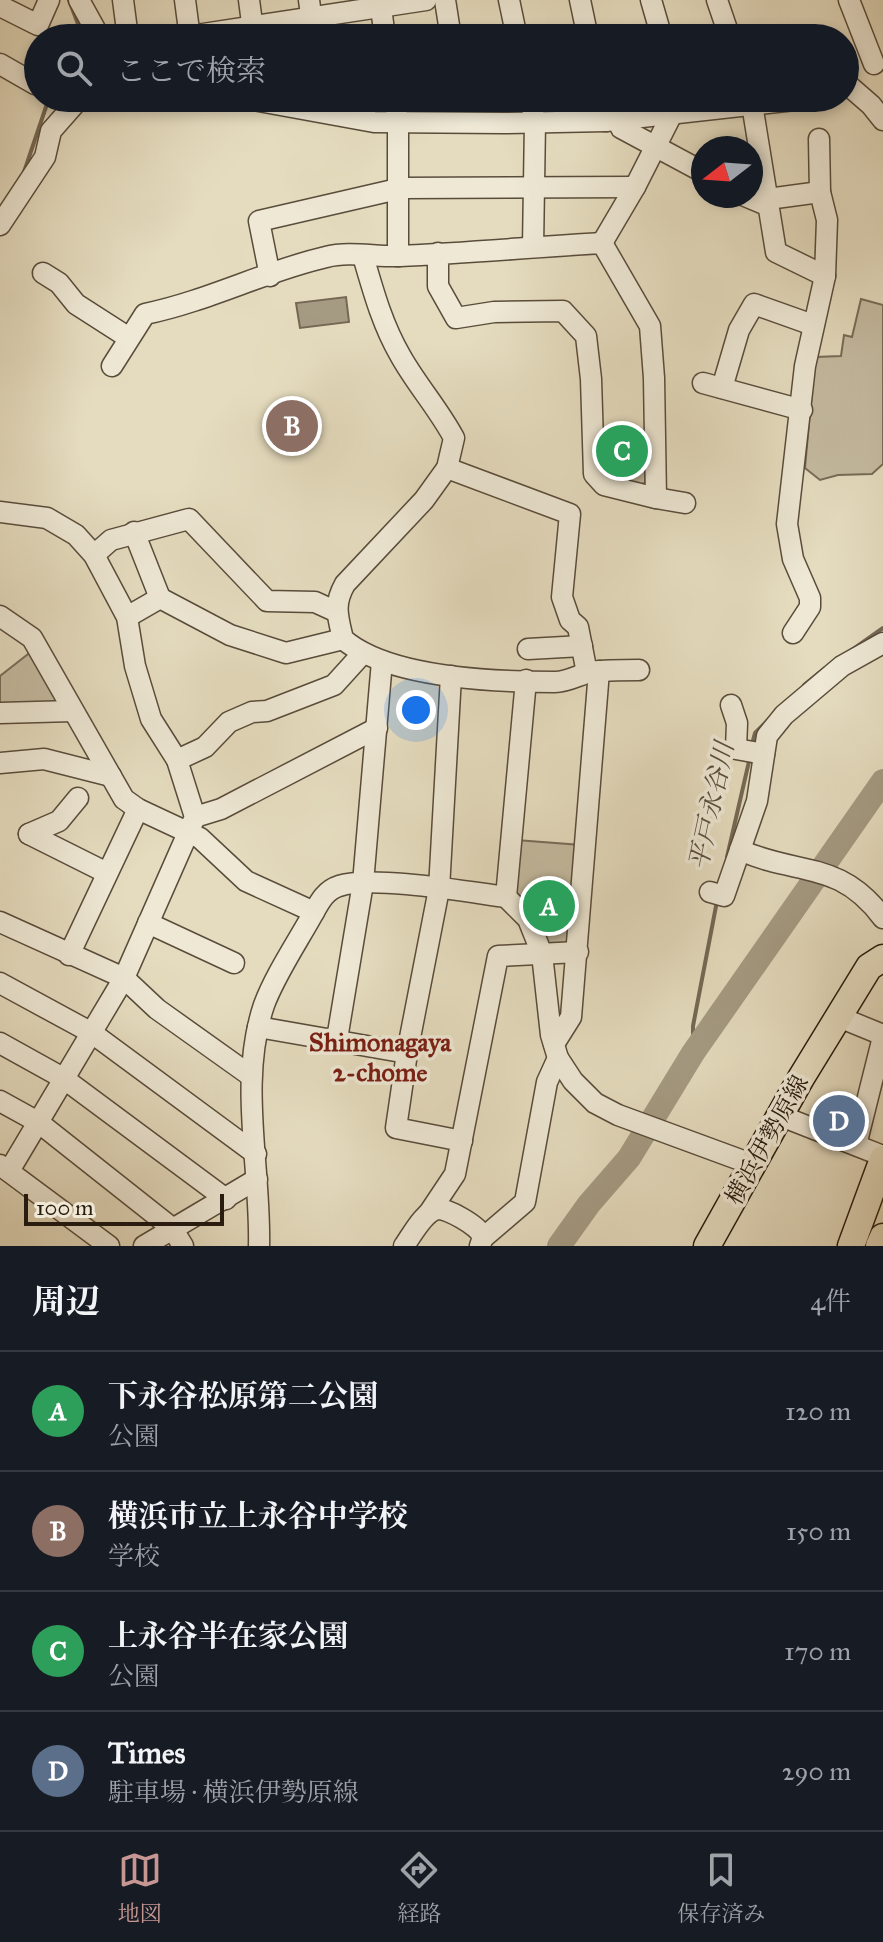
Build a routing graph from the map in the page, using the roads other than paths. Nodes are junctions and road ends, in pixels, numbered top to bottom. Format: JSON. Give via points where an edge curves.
{"nodes":[{"id":1,"x":49,"y":0,"type":"edge"},
{"id":2,"x":79,"y":0,"type":"edge"},
{"id":3,"x":123,"y":0,"type":"edge"},
{"id":4,"x":185,"y":0,"type":"edge"},
{"id":5,"x":249,"y":0,"type":"edge"},
{"id":6,"x":426,"y":0,"type":"edge"},
{"id":7,"x":445,"y":0,"type":"edge"},
{"id":8,"x":509,"y":0,"type":"edge"},
{"id":9,"x":580,"y":0,"type":"edge"},
{"id":10,"x":651,"y":0,"type":"edge"},
{"id":11,"x":717,"y":0,"type":"edge"},
{"id":12,"x":849,"y":0,"type":"edge"},
{"id":13,"x":380,"y":3,"type":"edge"},
{"id":14,"x":0,"y":6,"type":"edge"},
{"id":15,"x":312,"y":18,"type":"edge"},
{"id":16,"x":36,"y":24,"type":"edge"},
{"id":17,"x":38,"y":24,"type":"edge"},
{"id":18,"x":92,"y":24,"type":"edge"},
{"id":19,"x":126,"y":24,"type":"edge"},
{"id":20,"x":188,"y":24,"type":"edge"},
{"id":21,"x":252,"y":24,"type":"edge"},
{"id":22,"x":287,"y":24,"type":"edge"},
{"id":23,"x":383,"y":24,"type":"edge"},
{"id":24,"x":449,"y":24,"type":"edge"},
{"id":25,"x":514,"y":24,"type":"edge"},
{"id":26,"x":585,"y":24,"type":"edge"},
{"id":27,"x":658,"y":24,"type":"edge"},
{"id":28,"x":725,"y":24,"type":"edge"},
{"id":29,"x":878,"y":60,"type":"edge"},
{"id":30,"x":0,"y":64,"type":"edge"},
{"id":31,"x":859,"y":75,"type":"edge"},
{"id":32,"x":24,"y":78,"type":"edge"},
{"id":33,"x":859,"y":96,"type":"edge"},
{"id":34,"x":68,"y":112,"type":"edge"},
{"id":35,"x":343,"y":112,"type":"edge"},
{"id":36,"x":396,"y":112,"type":"edge"},
{"id":37,"x":533,"y":112,"type":"edge"},
{"id":38,"x":608,"y":112,"type":"edge"},
{"id":39,"x":653,"y":112,"type":"edge"},
{"id":40,"x":676,"y":112,"type":"edge"},
{"id":41,"x":754,"y":112,"type":"edge"},
{"id":42,"x":612,"y":120,"type":"junction"},
{"id":43,"x":883,"y":120,"type":"edge"},
{"id":44,"x":398,"y":122,"type":"junction"},
{"id":45,"x":535,"y":122,"type":"junction"},
{"id":46,"x":819,"y":139,"type":"dead end"},
{"id":47,"x":656,"y":146,"type":"junction"},
{"id":48,"x":691,"y":165,"type":"edge"},
{"id":49,"x":635,"y":187,"type":"junction"},
{"id":50,"x":533,"y":188,"type":"junction"},
{"id":51,"x":398,"y":189,"type":"junction"},
{"id":52,"x":820,"y":192,"type":"junction"},
{"id":53,"x":763,"y":201,"type":"edge"},
{"id":54,"x":769,"y":203,"type":"junction"},
{"id":55,"x":0,"y":225,"type":"edge"},
{"id":56,"x":602,"y":243,"type":"junction"},
{"id":57,"x":533,"y":247,"type":"junction"},
{"id":58,"x":438,"y":253,"type":"junction"},
{"id":59,"x":363,"y":256,"type":"junction"},
{"id":60,"x":398,"y":256,"type":"junction"},
{"id":61,"x":43,"y":273,"type":"dead end"},
{"id":62,"x":270,"y":276,"type":"junction"},
{"id":63,"x":825,"y":276,"type":"junction"},
{"id":64,"x":813,"y":325,"type":"junction"},
{"id":65,"x":129,"y":338,"type":"junction"},
{"id":66,"x":112,"y":366,"type":"dead end"},
{"id":67,"x":802,"y":410,"type":"junction"},
{"id":68,"x":447,"y":468,"type":"junction"},
{"id":69,"x":656,"y":498,"type":"junction"},
{"id":70,"x":685,"y":503,"type":"dead end"},
{"id":71,"x":0,"y":512,"type":"edge"},
{"id":72,"x":134,"y":532,"type":"junction"},
{"id":73,"x":94,"y":555,"type":"junction"},
{"id":74,"x":160,"y":598,"type":"junction"},
{"id":75,"x":337,"y":612,"type":"junction"},
{"id":76,"x":0,"y":616,"type":"edge"},
{"id":77,"x":127,"y":617,"type":"junction"},
{"id":78,"x":793,"y":633,"type":"dead end"},
{"id":79,"x":343,"y":639,"type":"junction"},
{"id":80,"x":883,"y":643,"type":"edge"},
{"id":81,"x":582,"y":646,"type":"junction"},
{"id":82,"x":372,"y":657,"type":"junction"},
{"id":83,"x":530,"y":666,"type":"junction"},
{"id":84,"x":639,"y":670,"type":"dead end"},
{"id":85,"x":593,"y":672,"type":"junction"},
{"id":86,"x":451,"y":676,"type":"junction"},
{"id":87,"x":731,"y":705,"type":"dead end"},
{"id":88,"x":73,"y":711,"type":"junction"},
{"id":89,"x":0,"y":713,"type":"edge"},
{"id":90,"x":377,"y":728,"type":"junction"},
{"id":91,"x":754,"y":752,"type":"junction"},
{"id":92,"x":177,"y":760,"type":"junction"},
{"id":93,"x":0,"y":763,"type":"edge"},
{"id":94,"x":111,"y":776,"type":"junction"},
{"id":95,"x":78,"y":798,"type":"dead end"},
{"id":96,"x":138,"y":809,"type":"junction"},
{"id":97,"x":192,"y":825,"type":"junction"},
{"id":98,"x":740,"y":850,"type":"junction"},
{"id":99,"x":107,"y":873,"type":"junction"},
{"id":100,"x":363,"y":883,"type":"junction"},
{"id":101,"x":439,"y":889,"type":"junction"},
{"id":102,"x":717,"y":894,"type":"dead end"},
{"id":103,"x":506,"y":897,"type":"junction"},
{"id":104,"x":314,"y":912,"type":"junction"},
{"id":105,"x":883,"y":918,"type":"edge"},
{"id":106,"x":0,"y":922,"type":"edge"},
{"id":107,"x":148,"y":923,"type":"junction"},
{"id":108,"x":883,"y":942,"type":"edge"},
{"id":109,"x":578,"y":952,"type":"junction"},
{"id":110,"x":542,"y":954,"type":"junction"},
{"id":111,"x":69,"y":955,"type":"junction"},
{"id":112,"x":876,"y":962,"type":"edge"},
{"id":113,"x":234,"y":963,"type":"dead end"},
{"id":114,"x":124,"y":978,"type":"junction"},
{"id":115,"x":0,"y":983,"type":"edge"},
{"id":116,"x":839,"y":1017,"type":"junction"},
{"id":117,"x":258,"y":1027,"type":"junction"},
{"id":118,"x":92,"y":1033,"type":"junction"},
{"id":119,"x":883,"y":1036,"type":"edge"},
{"id":120,"x":337,"y":1039,"type":"junction"},
{"id":121,"x":0,"y":1043,"type":"edge"},
{"id":122,"x":556,"y":1051,"type":"junction"},
{"id":123,"x":407,"y":1053,"type":"junction"},
{"id":124,"x":251,"y":1076,"type":"junction"},
{"id":125,"x":63,"y":1078,"type":"junction"},
{"id":126,"x":0,"y":1101,"type":"edge"},
{"id":127,"x":781,"y":1116,"type":"junction"},
{"id":128,"x":38,"y":1122,"type":"junction"},
{"id":129,"x":462,"y":1141,"type":"junction"},
{"id":130,"x":856,"y":1145,"type":"junction"},
{"id":131,"x":256,"y":1154,"type":"junction"},
{"id":132,"x":883,"y":1158,"type":"edge"},
{"id":133,"x":754,"y":1165,"type":"junction"},
{"id":134,"x":4,"y":1168,"type":"edge"},
{"id":135,"x":257,"y":1179,"type":"junction"},
{"id":136,"x":226,"y":1199,"type":"junction"},
{"id":137,"x":429,"y":1213,"type":"junction"},
{"id":138,"x":178,"y":1237,"type":"edge"},
{"id":139,"x":883,"y":1237,"type":"edge"},
{"id":140,"x":481,"y":1242,"type":"edge"},
{"id":141,"x":109,"y":1246,"type":"edge"},
{"id":142,"x":144,"y":1246,"type":"edge"},
{"id":143,"x":259,"y":1246,"type":"edge"},
{"id":144,"x":404,"y":1246,"type":"edge"},
{"id":145,"x":707,"y":1246,"type":"edge"},
{"id":146,"x":851,"y":1246,"type":"edge"},
{"id":147,"x":879,"y":1246,"type":"edge"}],
"edges":[{"from":1,"to":17,"type":"street"},
{"from":2,"to":18,"type":"street"},
{"from":3,"to":19,"type":"street"},
{"from":4,"to":20,"type":"street"},
{"from":5,"to":21,"type":"street"},
{"from":6,"to":13,"type":"street"},
{"from":7,"to":24,"type":"street"},
{"from":8,"to":25,"type":"street"},
{"from":9,"to":26,"type":"street"},
{"from":10,"to":27,"type":"street"},
{"from":11,"to":28,"type":"street"},
{"from":12,"to":29,"type":"street"},
{"from":13,"to":15,"type":"street"},
{"from":13,"to":23,"type":"street"},
{"from":14,"to":16,"type":"street"},
{"from":15,"to":22,"type":"street"},
{"from":29,"to":31,"type":"street"},
{"from":30,"to":32,"type":"street"},
{"from":33,"to":43,"type":"street"},
{"from":34,"to":55,"type":"street","via":[[51,131],[45,157]]},
{"from":35,"to":44,"type":"street","via":[[374,122]]},
{"from":36,"to":44,"type":"street"},
{"from":37,"to":45,"type":"street"},
{"from":38,"to":42,"type":"street"},
{"from":39,"to":42,"type":"street"},
{"from":40,"to":47,"type":"street"},
{"from":41,"to":54,"type":"street"},
{"from":42,"to":45,"type":"street"},
{"from":42,"to":47,"type":"street"},
{"from":44,"to":45,"type":"street"},
{"from":44,"to":51,"type":"street"},
{"from":45,"to":50,"type":"street"},
{"from":46,"to":52,"type":"street"},
{"from":47,"to":48,"type":"street"},
{"from":47,"to":49,"type":"street"},
{"from":49,"to":50,"type":"street"},
{"from":49,"to":56,"type":"street"},
{"from":50,"to":51,"type":"street"},
{"from":50,"to":57,"type":"street"},
{"from":51,"to":60,"type":"street"},
{"from":51,"to":62,"type":"street","via":[[259,221]]},
{"from":52,"to":54,"type":"street"},
{"from":52,"to":63,"type":"street","via":[[827,220]]},
{"from":53,"to":54,"type":"street"},
{"from":54,"to":63,"type":"street","via":[[776,252]]},
{"from":56,"to":57,"type":"street"},
{"from":56,"to":69,"type":"street","via":[[650,326]]},
{"from":57,"to":58,"type":"street"},
{"from":58,"to":60,"type":"street"},
{"from":58,"to":69,"type":"street","via":[[438,286],[456,318],[563,311],[586,336],[594,474],[604,485]]},
{"from":59,"to":60,"type":"street"},
{"from":59,"to":62,"type":"street","via":[[329,256]]},
{"from":59,"to":68,"type":"street","via":[[398,353],[454,438]]},
{"from":61,"to":65,"type":"street","via":[[76,304]]},
{"from":62,"to":65,"type":"street","via":[[145,314]]},
{"from":63,"to":64,"type":"street"},
{"from":64,"to":67,"type":"street"},
{"from":64,"to":67,"type":"street","via":[[754,304],[712,386]]},
{"from":65,"to":66,"type":"street"},
{"from":67,"to":78,"type":"street","via":[[787,524],[810,607]]},
{"from":68,"to":75,"type":"street","via":[[345,584]]},
{"from":68,"to":81,"type":"street","via":[[570,514],[562,597]]},
{"from":69,"to":70,"type":"street"},
{"from":71,"to":73,"type":"street","via":[[47,518],[76,535]]},
{"from":72,"to":73,"type":"street","via":[[111,540]]},
{"from":72,"to":74,"type":"street"},
{"from":72,"to":75,"type":"street","via":[[189,519],[267,601],[315,602]]},
{"from":73,"to":77,"type":"street"},
{"from":74,"to":77,"type":"street"},
{"from":74,"to":79,"type":"street","via":[[230,635],[286,653]]},
{"from":75,"to":79,"type":"street"},
{"from":76,"to":88,"type":"street","via":[[32,638]]},
{"from":77,"to":92,"type":"street","via":[[151,719]]},
{"from":79,"to":82,"type":"street"},
{"from":80,"to":91,"type":"street","via":[[842,666],[784,715]]},
{"from":81,"to":83,"type":"street"},
{"from":81,"to":85,"type":"street"},
{"from":82,"to":86,"type":"street"},
{"from":82,"to":90,"type":"street"},
{"from":82,"to":92,"type":"street","via":[[334,685],[229,722],[205,747]]},
{"from":83,"to":85,"type":"street","via":[[559,682]]},
{"from":83,"to":86,"type":"street"},
{"from":83,"to":103,"type":"street"},
{"from":84,"to":85,"type":"street"},
{"from":85,"to":109,"type":"street"},
{"from":86,"to":101,"type":"street"},
{"from":87,"to":91,"type":"street","via":[[736,749]]},
{"from":88,"to":89,"type":"street"},
{"from":88,"to":94,"type":"street"},
{"from":90,"to":97,"type":"street"},
{"from":90,"to":100,"type":"street"},
{"from":91,"to":98,"type":"street","via":[[757,801]]},
{"from":92,"to":97,"type":"street"},
{"from":93,"to":94,"type":"street","via":[[44,759]]},
{"from":94,"to":96,"type":"street","via":[[124,799]]},
{"from":95,"to":99,"type":"street","via":[[59,821],[29,834]]},
{"from":96,"to":97,"type":"street"},
{"from":96,"to":99,"type":"street"},
{"from":97,"to":104,"type":"street","via":[[246,881]]},
{"from":97,"to":107,"type":"street"},
{"from":98,"to":102,"type":"street"},
{"from":98,"to":105,"type":"street","via":[[831,874],[851,885]]},
{"from":99,"to":111,"type":"street"},
{"from":100,"to":101,"type":"street"},
{"from":100,"to":104,"type":"street","via":[[337,886]]},
{"from":100,"to":120,"type":"street"},
{"from":101,"to":103,"type":"street"},
{"from":101,"to":123,"type":"street"},
{"from":103,"to":110,"type":"street","via":[[528,919]]},
{"from":104,"to":117,"type":"street","via":[[265,1003]]},
{"from":106,"to":111,"type":"street"},
{"from":107,"to":113,"type":"street"},
{"from":107,"to":114,"type":"street"},
{"from":108,"to":112,"type":"street"},
{"from":109,"to":110,"type":"street"},
{"from":109,"to":122,"type":"street","via":[[571,1017]]},
{"from":110,"to":122,"type":"street"},
{"from":110,"to":129,"type":"street","via":[[498,956]]},
{"from":111,"to":114,"type":"street"},
{"from":112,"to":116,"type":"main road","name":"横浜伊勢原線"},
{"from":114,"to":118,"type":"street"},
{"from":114,"to":124,"type":"street","via":[[157,1009]]},
{"from":115,"to":118,"type":"street"},
{"from":116,"to":119,"type":"street"},
{"from":116,"to":127,"type":"main road","name":"横浜伊勢原線"},
{"from":117,"to":120,"type":"street"},
{"from":117,"to":124,"type":"street"},
{"from":118,"to":125,"type":"street"},
{"from":118,"to":131,"type":"street"},
{"from":119,"to":130,"type":"street"},
{"from":120,"to":123,"type":"street"},
{"from":121,"to":125,"type":"street"},
{"from":122,"to":133,"type":"street","via":[[573,1081],[595,1103]]},
{"from":122,"to":140,"type":"street","via":[[525,1202]]},
{"from":123,"to":129,"type":"street","via":[[396,1128]]},
{"from":124,"to":131,"type":"street"},
{"from":125,"to":128,"type":"street"},
{"from":125,"to":136,"type":"street"},
{"from":126,"to":128,"type":"street"},
{"from":127,"to":130,"type":"street"},
{"from":127,"to":133,"type":"main road","name":"横浜伊勢原線"},
{"from":128,"to":134,"type":"street"},
{"from":128,"to":138,"type":"street"},
{"from":129,"to":137,"type":"street","via":[[455,1174]]},
{"from":130,"to":132,"type":"street"},
{"from":131,"to":135,"type":"street"},
{"from":132,"to":146,"type":"main road"},
{"from":133,"to":145,"type":"main road","name":"横浜伊勢原線"},
{"from":134,"to":141,"type":"street"},
{"from":135,"to":136,"type":"street"},
{"from":135,"to":143,"type":"street"},
{"from":136,"to":138,"type":"street"},
{"from":137,"to":140,"type":"street","via":[[447,1210],[479,1230]]},
{"from":137,"to":144,"type":"street"},
{"from":138,"to":142,"type":"street"},
{"from":139,"to":147,"type":"main road"}]}
